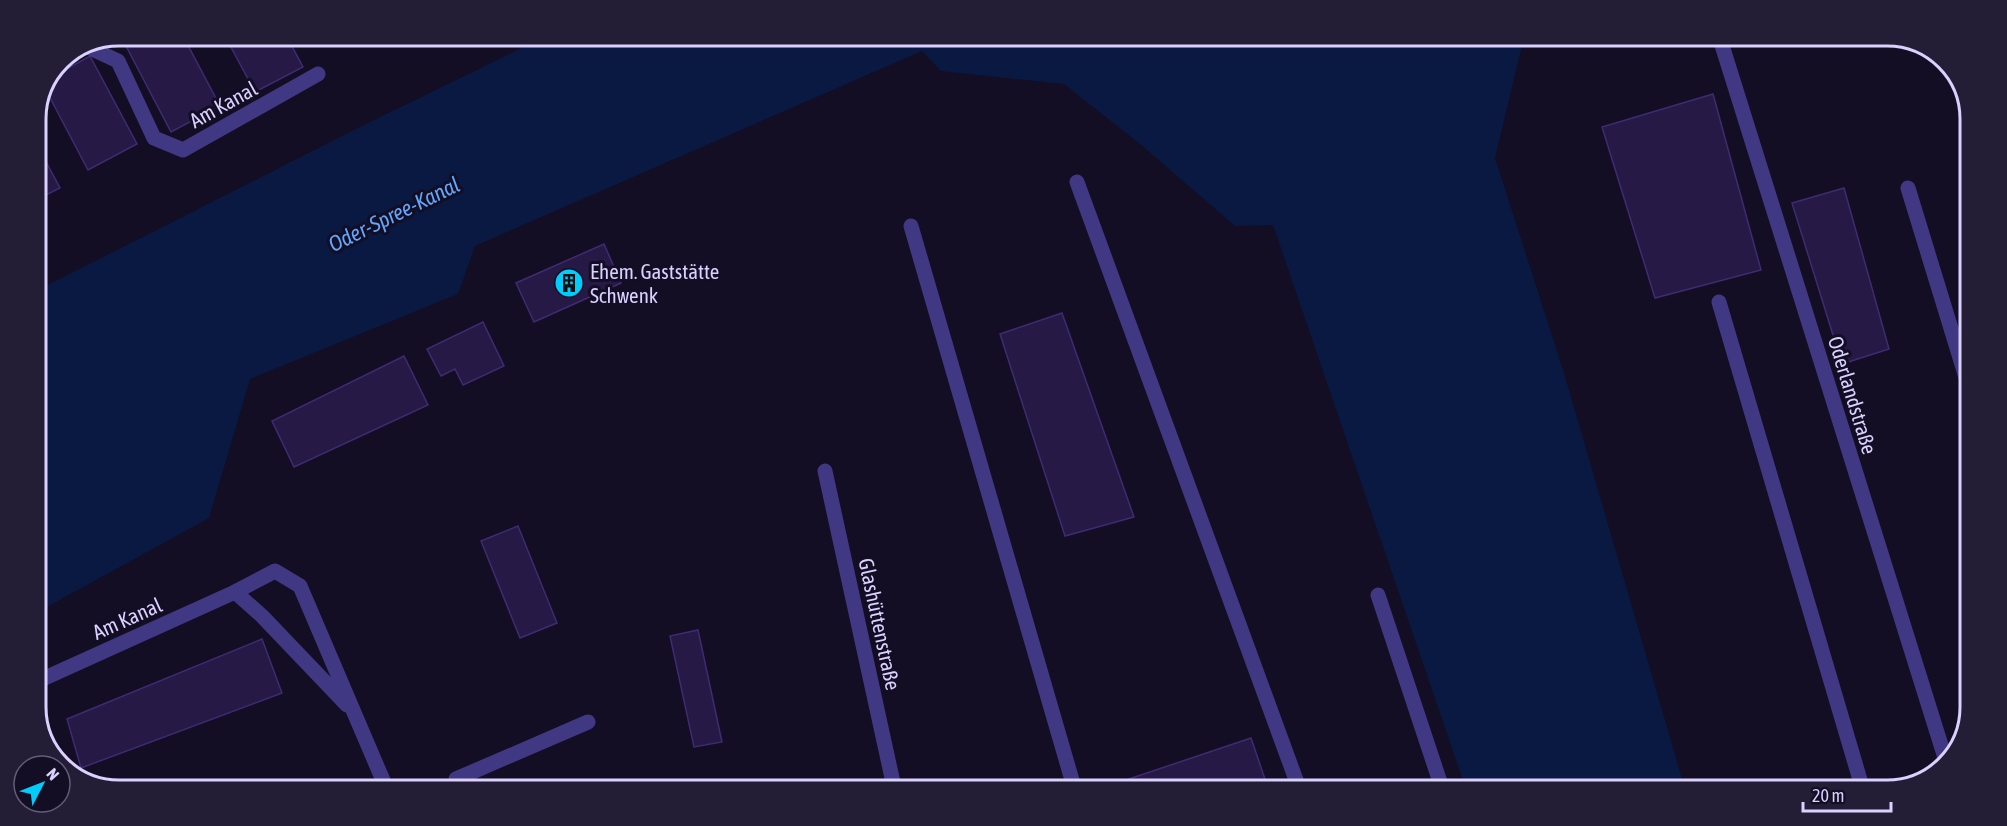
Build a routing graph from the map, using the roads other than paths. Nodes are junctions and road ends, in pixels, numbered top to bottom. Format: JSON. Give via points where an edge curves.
{"nodes":[{"id":1,"x":1723,"y":47,"type":"edge"},
{"id":2,"x":96,"y":51,"type":"edge"},
{"id":3,"x":318,"y":74,"type":"dead end"},
{"id":4,"x":1077,"y":182,"type":"dead end"},
{"id":5,"x":1908,"y":188,"type":"dead end"},
{"id":6,"x":911,"y":226,"type":"dead end"},
{"id":7,"x":1719,"y":302,"type":"dead end"},
{"id":8,"x":1960,"y":358,"type":"edge"},
{"id":9,"x":825,"y":471,"type":"dead end"},
{"id":10,"x":235,"y":592,"type":"junction"},
{"id":11,"x":1378,"y":595,"type":"dead end"},
{"id":12,"x":47,"y":677,"type":"edge"},
{"id":13,"x":353,"y":712,"type":"junction"},
{"id":14,"x":588,"y":722,"type":"dead end"},
{"id":15,"x":1943,"y":753,"type":"edge"},
{"id":16,"x":383,"y":780,"type":"edge"},
{"id":17,"x":456,"y":780,"type":"edge"},
{"id":18,"x":892,"y":780,"type":"edge"},
{"id":19,"x":1072,"y":780,"type":"edge"},
{"id":20,"x":1296,"y":780,"type":"edge"},
{"id":21,"x":1440,"y":780,"type":"edge"},
{"id":22,"x":1860,"y":780,"type":"edge"}],
"edges":[{"from":1,"to":15,"type":"street","name":"Oderlandstraße"},
{"from":2,"to":3,"type":"street","name":"Am Kanal","via":[[118,61],[154,138],[183,150]]},
{"from":4,"to":20,"type":"street"},
{"from":5,"to":8,"type":"street"},
{"from":6,"to":19,"type":"street"},
{"from":7,"to":22,"type":"street"},
{"from":9,"to":18,"type":"street","name":"Glashüttenstraße"},
{"from":10,"to":12,"type":"street","name":"Am Kanal"},
{"from":10,"to":13,"type":"street","name":"Am Kanal"},
{"from":10,"to":13,"type":"street","name":"Am Kanal","via":[[275,571],[300,586]]},
{"from":11,"to":21,"type":"street"},
{"from":13,"to":16,"type":"street","name":"Am Kanal"},
{"from":14,"to":17,"type":"street"}]}
